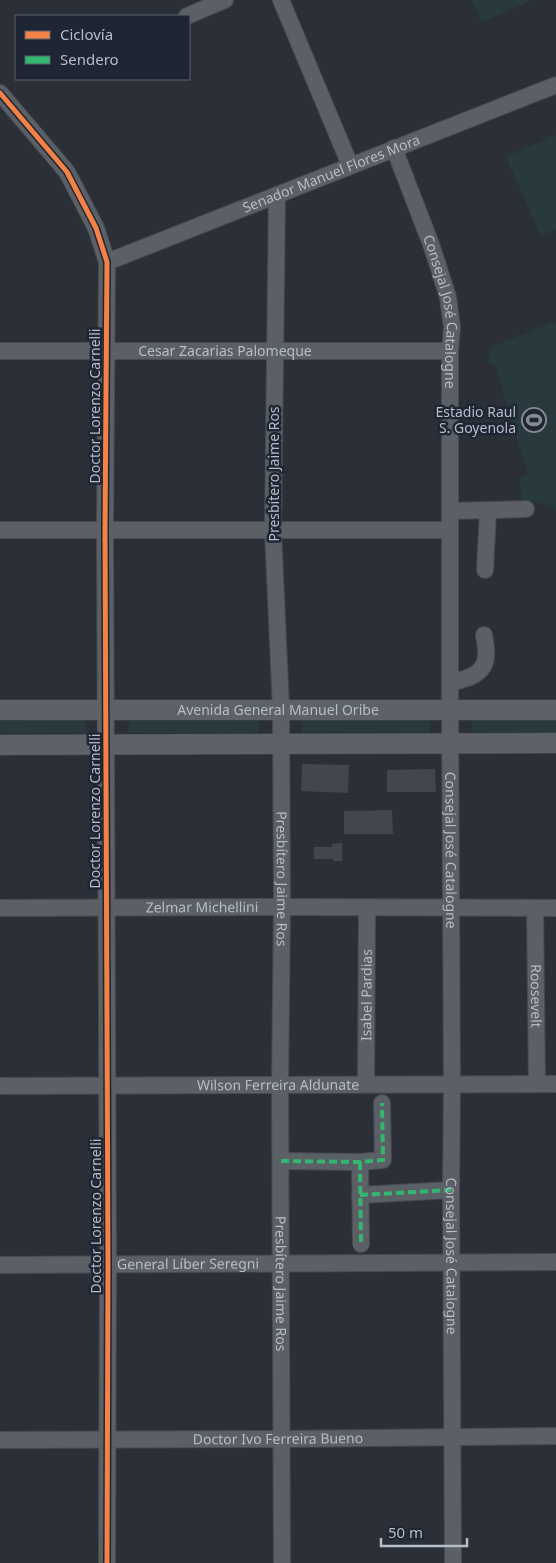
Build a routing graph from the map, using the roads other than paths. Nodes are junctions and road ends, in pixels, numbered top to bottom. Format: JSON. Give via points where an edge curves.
{"nodes":[{"id":1,"x":281,"y":0,"type":"edge"},
{"id":2,"x":220,"y":1,"type":"edge"},
{"id":3,"x":189,"y":15,"type":"edge"},
{"id":4,"x":556,"y":85,"type":"edge"},
{"id":5,"x":0,"y":93,"type":"edge"},
{"id":6,"x":394,"y":148,"type":"junction"},
{"id":7,"x":350,"y":166,"type":"junction"},
{"id":8,"x":277,"y":195,"type":"junction"},
{"id":9,"x":107,"y":262,"type":"junction"},
{"id":10,"x":107,"y":350,"type":"junction"},
{"id":11,"x":276,"y":350,"type":"junction"},
{"id":12,"x":0,"y":351,"type":"edge"},
{"id":13,"x":450,"y":351,"type":"junction"},
{"id":14,"x":526,"y":509,"type":"dead end"},
{"id":15,"x":488,"y":510,"type":"junction"},
{"id":16,"x":450,"y":511,"type":"junction"},
{"id":17,"x":0,"y":530,"type":"edge"},
{"id":18,"x":105,"y":530,"type":"junction"},
{"id":19,"x":450,"y":530,"type":"junction"},
{"id":20,"x":273,"y":531,"type":"junction"},
{"id":21,"x":485,"y":570,"type":"dead end"},
{"id":22,"x":484,"y":635,"type":"dead end"},
{"id":23,"x":450,"y":683,"type":"junction"},
{"id":24,"x":105,"y":709,"type":"junction"},
{"id":25,"x":450,"y":709,"type":"junction"},
{"id":26,"x":0,"y":710,"type":"edge"},
{"id":27,"x":281,"y":710,"type":"junction"},
{"id":28,"x":556,"y":710,"type":"edge"},
{"id":29,"x":107,"y":744,"type":"junction"},
{"id":30,"x":451,"y":744,"type":"junction"},
{"id":31,"x":556,"y":744,"type":"edge"},
{"id":32,"x":0,"y":745,"type":"edge"},
{"id":33,"x":280,"y":745,"type":"junction"},
{"id":34,"x":282,"y":907,"type":"junction"},
{"id":35,"x":452,"y":907,"type":"junction"},
{"id":36,"x":0,"y":908,"type":"edge"},
{"id":37,"x":107,"y":908,"type":"junction"},
{"id":38,"x":366,"y":908,"type":"junction"},
{"id":39,"x":535,"y":908,"type":"junction"},
{"id":40,"x":556,"y":908,"type":"edge"},
{"id":41,"x":366,"y":1084,"type":"junction"},
{"id":42,"x":537,"y":1084,"type":"junction"},
{"id":43,"x":556,"y":1084,"type":"edge"},
{"id":44,"x":106,"y":1085,"type":"junction"},
{"id":45,"x":452,"y":1085,"type":"junction"},
{"id":46,"x":0,"y":1086,"type":"edge"},
{"id":47,"x":280,"y":1086,"type":"junction"},
{"id":48,"x":382,"y":1103,"type":"dead end"},
{"id":49,"x":281,"y":1161,"type":"junction"},
{"id":50,"x":360,"y":1162,"type":"junction"},
{"id":51,"x":451,"y":1190,"type":"junction"},
{"id":52,"x":360,"y":1195,"type":"junction"},
{"id":53,"x":361,"y":1244,"type":"dead end"},
{"id":54,"x":556,"y":1262,"type":"edge"},
{"id":55,"x":452,"y":1263,"type":"junction"},
{"id":56,"x":281,"y":1264,"type":"junction"},
{"id":57,"x":0,"y":1265,"type":"edge"},
{"id":58,"x":108,"y":1265,"type":"junction"},
{"id":59,"x":556,"y":1436,"type":"edge"},
{"id":60,"x":452,"y":1437,"type":"junction"},
{"id":61,"x":107,"y":1439,"type":"junction"},
{"id":62,"x":281,"y":1439,"type":"junction"},
{"id":63,"x":0,"y":1440,"type":"edge"},
{"id":64,"x":107,"y":1563,"type":"edge"},
{"id":65,"x":282,"y":1563,"type":"edge"},
{"id":66,"x":453,"y":1563,"type":"edge"}],
"edges":[{"from":1,"to":7,"type":"street"},
{"from":2,"to":3,"type":"street"},
{"from":4,"to":6,"type":"street","name":"Senador Manuel Flores Mora"},
{"from":5,"to":9,"type":"street","name":"Doctor Lorenzo Carnelli","via":[[67,172],[96,228]]},
{"from":6,"to":7,"type":"street","name":"Senador Manuel Flores Mora"},
{"from":6,"to":13,"type":"street","name":"Consejal José Catalogne","via":[[448,297],[452,327]]},
{"from":7,"to":8,"type":"street","name":"Senador Manuel Flores Mora"},
{"from":8,"to":9,"type":"street","name":"Senador Manuel Flores Mora"},
{"from":8,"to":11,"type":"street","name":"Presbítero Jaime Ros"},
{"from":9,"to":10,"type":"street","name":"Doctor Lorenzo Carnelli"},
{"from":10,"to":11,"type":"street","name":"Cesar Zacarias Palomeque"},
{"from":10,"to":12,"type":"street","name":"Cesar Zacarias Palomeque"},
{"from":10,"to":18,"type":"street","name":"Doctor Lorenzo Carnelli"},
{"from":11,"to":13,"type":"street","name":"Cesar Zacarias Palomeque"},
{"from":11,"to":20,"type":"street","name":"Presbítero Jaime Ros"},
{"from":13,"to":16,"type":"street","name":"Consejal José Catalogne"},
{"from":14,"to":15,"type":"street"},
{"from":15,"to":16,"type":"street"},
{"from":15,"to":21,"type":"street"},
{"from":16,"to":19,"type":"street","name":"Consejal José Catalogne"},
{"from":17,"to":18,"type":"street"},
{"from":18,"to":20,"type":"street"},
{"from":18,"to":24,"type":"street","name":"Doctor Lorenzo Carnelli"},
{"from":19,"to":20,"type":"street"},
{"from":19,"to":23,"type":"street","name":"Consejal José Catalogne"},
{"from":20,"to":27,"type":"street","name":"Presbítero Jaime Ros"},
{"from":22,"to":23,"type":"street","via":[[486,656],[482,669],[470,678]]},
{"from":23,"to":25,"type":"street","name":"Consejal José Catalogne"},
{"from":24,"to":26,"type":"main road","name":"Avenida General Manuel Oribe"},
{"from":24,"to":27,"type":"main road","name":"Avenida General Manuel Oribe"},
{"from":24,"to":29,"type":"street","name":"Doctor Lorenzo Carnelli"},
{"from":25,"to":27,"type":"main road","name":"Avenida General Manuel Oribe"},
{"from":25,"to":28,"type":"main road","name":"Avenida General Manuel Oribe"},
{"from":25,"to":30,"type":"street","name":"Consejal José Catalogne"},
{"from":27,"to":33,"type":"street","name":"Presbítero Jaime Ros"},
{"from":29,"to":32,"type":"main road"},
{"from":29,"to":33,"type":"main road"},
{"from":29,"to":37,"type":"street","name":"Doctor Lorenzo Carnelli"},
{"from":30,"to":31,"type":"main road"},
{"from":30,"to":33,"type":"main road"},
{"from":30,"to":35,"type":"street","name":"Consejal José Catalogne"},
{"from":33,"to":34,"type":"street","name":"Presbítero Jaime Ros"},
{"from":34,"to":37,"type":"street","name":"Zelmar Michellini"},
{"from":34,"to":38,"type":"street","name":"Zelmar Michellini"},
{"from":34,"to":47,"type":"street","name":"Presbítero Jaime Ros"},
{"from":35,"to":38,"type":"street","name":"Zelmar Michellini"},
{"from":35,"to":39,"type":"street","name":"Zelmar Michellini"},
{"from":35,"to":45,"type":"street","name":"Consejal José Catalogne"},
{"from":36,"to":37,"type":"street","name":"Zelmar Michellini"},
{"from":37,"to":44,"type":"street","name":"Doctor Lorenzo Carnelli"},
{"from":38,"to":41,"type":"street","name":"Isabel Pardias"},
{"from":39,"to":40,"type":"street","name":"Zelmar Michellini"},
{"from":39,"to":42,"type":"street","name":"Roosevelt"},
{"from":41,"to":45,"type":"street","name":"Wilson Ferreira Aldunate"},
{"from":41,"to":47,"type":"street","name":"Wilson Ferreira Aldunate"},
{"from":42,"to":43,"type":"street","name":"Wilson Ferreira Aldunate"},
{"from":42,"to":45,"type":"street","name":"Wilson Ferreira Aldunate"},
{"from":44,"to":46,"type":"street","name":"Wilson Ferreira Aldunate"},
{"from":44,"to":47,"type":"street","name":"Wilson Ferreira Aldunate"},
{"from":44,"to":58,"type":"street","name":"Doctor Lorenzo Carnelli"},
{"from":45,"to":51,"type":"street","name":"Consejal José Catalogne"},
{"from":47,"to":49,"type":"street","name":"Presbítero Jaime Ros"},
{"from":48,"to":50,"type":"street","via":[[383,1160]]},
{"from":49,"to":50,"type":"street"},
{"from":49,"to":56,"type":"street","name":"Presbítero Jaime Ros"},
{"from":50,"to":52,"type":"street"},
{"from":51,"to":52,"type":"street"},
{"from":51,"to":55,"type":"street","name":"Consejal José Catalogne"},
{"from":52,"to":53,"type":"street"},
{"from":54,"to":55,"type":"street","name":"General Líber Seregni"},
{"from":55,"to":56,"type":"street","name":"General Líber Seregni"},
{"from":55,"to":60,"type":"street","name":"Consejal José Catalogne"},
{"from":56,"to":58,"type":"street","name":"General Líber Seregni"},
{"from":56,"to":62,"type":"street","name":"Presbítero Jaime Ros"},
{"from":57,"to":58,"type":"street","name":"General Líber Seregni"},
{"from":58,"to":61,"type":"street","name":"Doctor Lorenzo Carnelli"},
{"from":59,"to":60,"type":"street","name":"Doctor Ivo Ferreira Bueno"},
{"from":60,"to":62,"type":"street","name":"Doctor Ivo Ferreira Bueno"},
{"from":60,"to":66,"type":"street","name":"Consejal José Catalogne"},
{"from":61,"to":62,"type":"street","name":"Doctor Ivo Ferreira Bueno"},
{"from":61,"to":63,"type":"street","name":"Doctor Ivo Ferreira Bueno"},
{"from":61,"to":64,"type":"street","name":"Doctor Lorenzo Carnelli"},
{"from":62,"to":65,"type":"street","name":"Presbítero Jaime Ros"}]}
